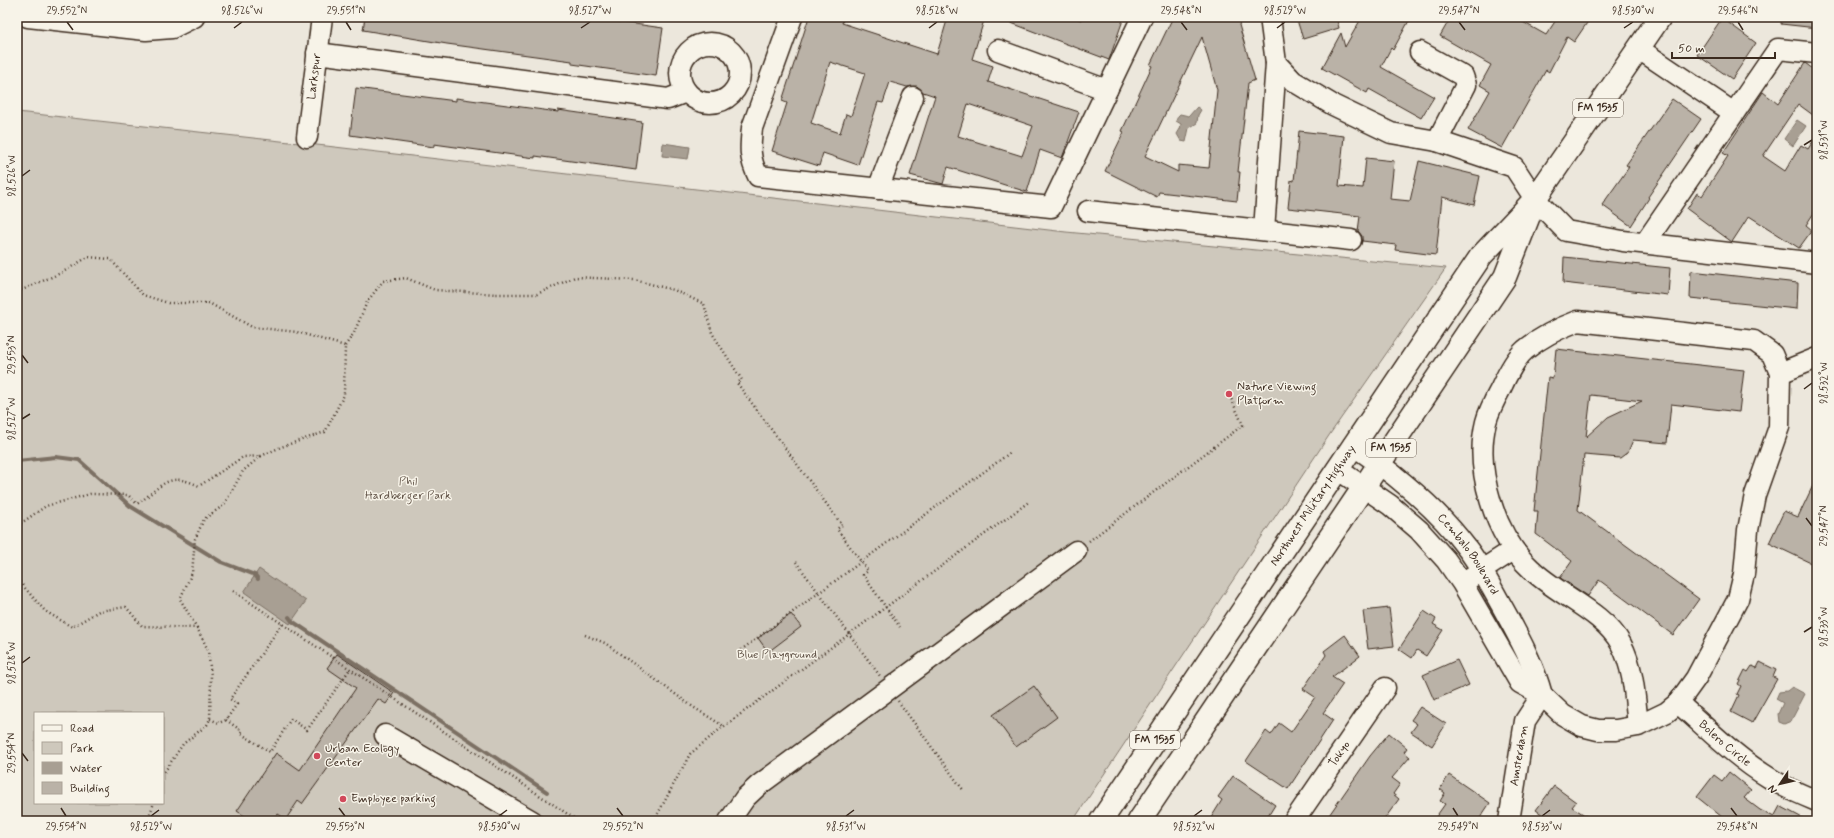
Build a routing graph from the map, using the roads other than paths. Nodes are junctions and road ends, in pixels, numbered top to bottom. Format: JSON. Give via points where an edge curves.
{"nodes":[{"id":1,"x":28,"y":17,"type":"edge"},
{"id":2,"x":322,"y":17,"type":"edge"},
{"id":3,"x":792,"y":17,"type":"edge"},
{"id":4,"x":1142,"y":17,"type":"edge"},
{"id":5,"x":1270,"y":17,"type":"edge"},
{"id":6,"x":1660,"y":17,"type":"edge"},
{"id":7,"x":193,"y":18,"type":"edge"},
{"id":8,"x":1639,"y":49,"type":"junction"},
{"id":9,"x":998,"y":50,"type":"dead end"},
{"id":10,"x":1420,"y":52,"type":"dead end"},
{"id":11,"x":317,"y":53,"type":"junction"},
{"id":12,"x":1817,"y":53,"type":"edge"},
{"id":13,"x":1276,"y":63,"type":"junction"},
{"id":14,"x":1107,"y":90,"type":"junction"},
{"id":15,"x":686,"y":92,"type":"dead end"},
{"id":16,"x":913,"y":97,"type":"dead end"},
{"id":17,"x":1734,"y":113,"type":"junction"},
{"id":18,"x":307,"y":137,"type":"dead end"},
{"id":19,"x":1437,"y":141,"type":"junction"},
{"id":20,"x":878,"y":189,"type":"junction"},
{"id":21,"x":1535,"y":199,"type":"junction"},
{"id":22,"x":1088,"y":212,"type":"dead end"},
{"id":23,"x":1264,"y":230,"type":"junction"},
{"id":24,"x":1351,"y":240,"type":"dead end"},
{"id":25,"x":1645,"y":243,"type":"junction"},
{"id":26,"x":1817,"y":263,"type":"edge"},
{"id":27,"x":1817,"y":358,"type":"edge"},
{"id":28,"x":1780,"y":373,"type":"junction"},
{"id":29,"x":1354,"y":446,"type":"junction"},
{"id":30,"x":1380,"y":464,"type":"junction"},
{"id":31,"x":1337,"y":469,"type":"junction"},
{"id":32,"x":1364,"y":488,"type":"junction"},
{"id":33,"x":1513,"y":550,"type":"junction"},
{"id":34,"x":1076,"y":551,"type":"road end"},
{"id":35,"x":1482,"y":571,"type":"junction"},
{"id":36,"x":1462,"y":583,"type":"junction"},
{"id":37,"x":1385,"y":688,"type":"dead end"},
{"id":38,"x":1542,"y":695,"type":"junction"},
{"id":39,"x":1678,"y":703,"type":"junction"},
{"id":40,"x":1638,"y":726,"type":"junction"},
{"id":41,"x":385,"y":735,"type":"dead end"},
{"id":42,"x":1817,"y":801,"type":"edge"},
{"id":43,"x":532,"y":821,"type":"edge"},
{"id":44,"x":729,"y":821,"type":"edge"},
{"id":45,"x":1101,"y":821,"type":"edge"},
{"id":46,"x":1139,"y":821,"type":"edge"},
{"id":47,"x":1294,"y":821,"type":"edge"},
{"id":48,"x":1509,"y":821,"type":"edge"}],
"edges":[{"from":1,"to":7,"type":"street","via":[[146,30],[172,28]]},
{"from":2,"to":11,"type":"street","name":"Larkspur"},
{"from":3,"to":20,"type":"street","via":[[752,128],[751,162],[758,176]]},
{"from":4,"to":14,"type":"street"},
{"from":5,"to":13,"type":"street"},
{"from":6,"to":8,"type":"main road","name":"Northwest Military Highway","number":"FM 1535"},
{"from":8,"to":17,"type":"street"},
{"from":8,"to":21,"type":"main road","name":"Northwest Military Highway","number":"FM 1535"},
{"from":9,"to":14,"type":"street"},
{"from":10,"to":19,"type":"street","via":[[1462,76],[1466,85]]},
{"from":11,"to":15,"type":"street","via":[[668,99]]},
{"from":11,"to":18,"type":"street","name":"Larkspur"},
{"from":12,"to":17,"type":"street","via":[[1778,49]]},
{"from":13,"to":19,"type":"street","via":[[1293,81],[1333,105],[1390,132]]},
{"from":13,"to":23,"type":"street"},
{"from":14,"to":20,"type":"street","via":[[1051,207]]},
{"from":16,"to":20,"type":"street"},
{"from":17,"to":25,"type":"street"},
{"from":19,"to":21,"type":"street","via":[[1514,167]]},
{"from":21,"to":25,"type":"street","via":[[1566,231]]},
{"from":21,"to":29,"type":"main road","name":"Northwest Military Highway","number":"FM 1535","via":[[1481,256]]},
{"from":21,"to":30,"type":"main road","name":"Northwest Military Highway","number":"FM 1535","via":[[1505,277]]},
{"from":22,"to":23,"type":"street"},
{"from":23,"to":24,"type":"street"},
{"from":25,"to":26,"type":"street"},
{"from":27,"to":28,"type":"street"},
{"from":28,"to":33,"type":"street","via":[[1772,354],[1754,341],[1578,321],[1553,331],[1524,351],[1505,379],[1486,421],[1482,446],[1485,481],[1498,522]]},
{"from":28,"to":39,"type":"street","name":"Cembalo Boulevard","via":[[1779,427],[1756,495],[1738,599],[1696,678]]},
{"from":29,"to":30,"type":"street","name":"Cembalo Boulevard"},
{"from":29,"to":31,"type":"main road","name":"Northwest Military Highway","number":"FM 1535"},
{"from":30,"to":32,"type":"main road","name":"Northwest Military Highway","number":"FM 1535"},
{"from":30,"to":35,"type":"street","name":"Cembalo Boulevard","via":[[1439,516],[1466,547]]},
{"from":31,"to":32,"type":"street","name":"Cembalo Boulevard"},
{"from":31,"to":45,"type":"main road","name":"Northwest Military Highway","number":"FM 1535"},
{"from":32,"to":36,"type":"street","name":"Cembalo Boulevard","via":[[1390,505],[1419,530],[1446,560]]},
{"from":32,"to":46,"type":"main road","name":"Northwest Military Highway","number":"FM 1535"},
{"from":33,"to":35,"type":"street"},
{"from":33,"to":40,"type":"street","via":[[1531,570],[1608,626],[1621,644],[1630,669]]},
{"from":34,"to":44,"type":"street","via":[[758,785],[744,798]]},
{"from":35,"to":36,"type":"street"},
{"from":35,"to":38,"type":"street","name":"Cembalo Boulevard","via":[[1536,674]]},
{"from":36,"to":38,"type":"street","name":"Cembalo Boulevard","via":[[1520,683]]},
{"from":37,"to":47,"type":"street","name":"Tokyo"},
{"from":38,"to":40,"type":"street","name":"Cembalo Boulevard","via":[[1563,716],[1582,726],[1598,730]]},
{"from":38,"to":48,"type":"street","name":"Amsterdam","via":[[1525,721]]},
{"from":39,"to":40,"type":"street","name":"Cembalo Boulevard","via":[[1667,712]]},
{"from":39,"to":42,"type":"street","name":"Bolero Circle","via":[[1761,772],[1792,791]]},
{"from":41,"to":43,"type":"street"}]}
